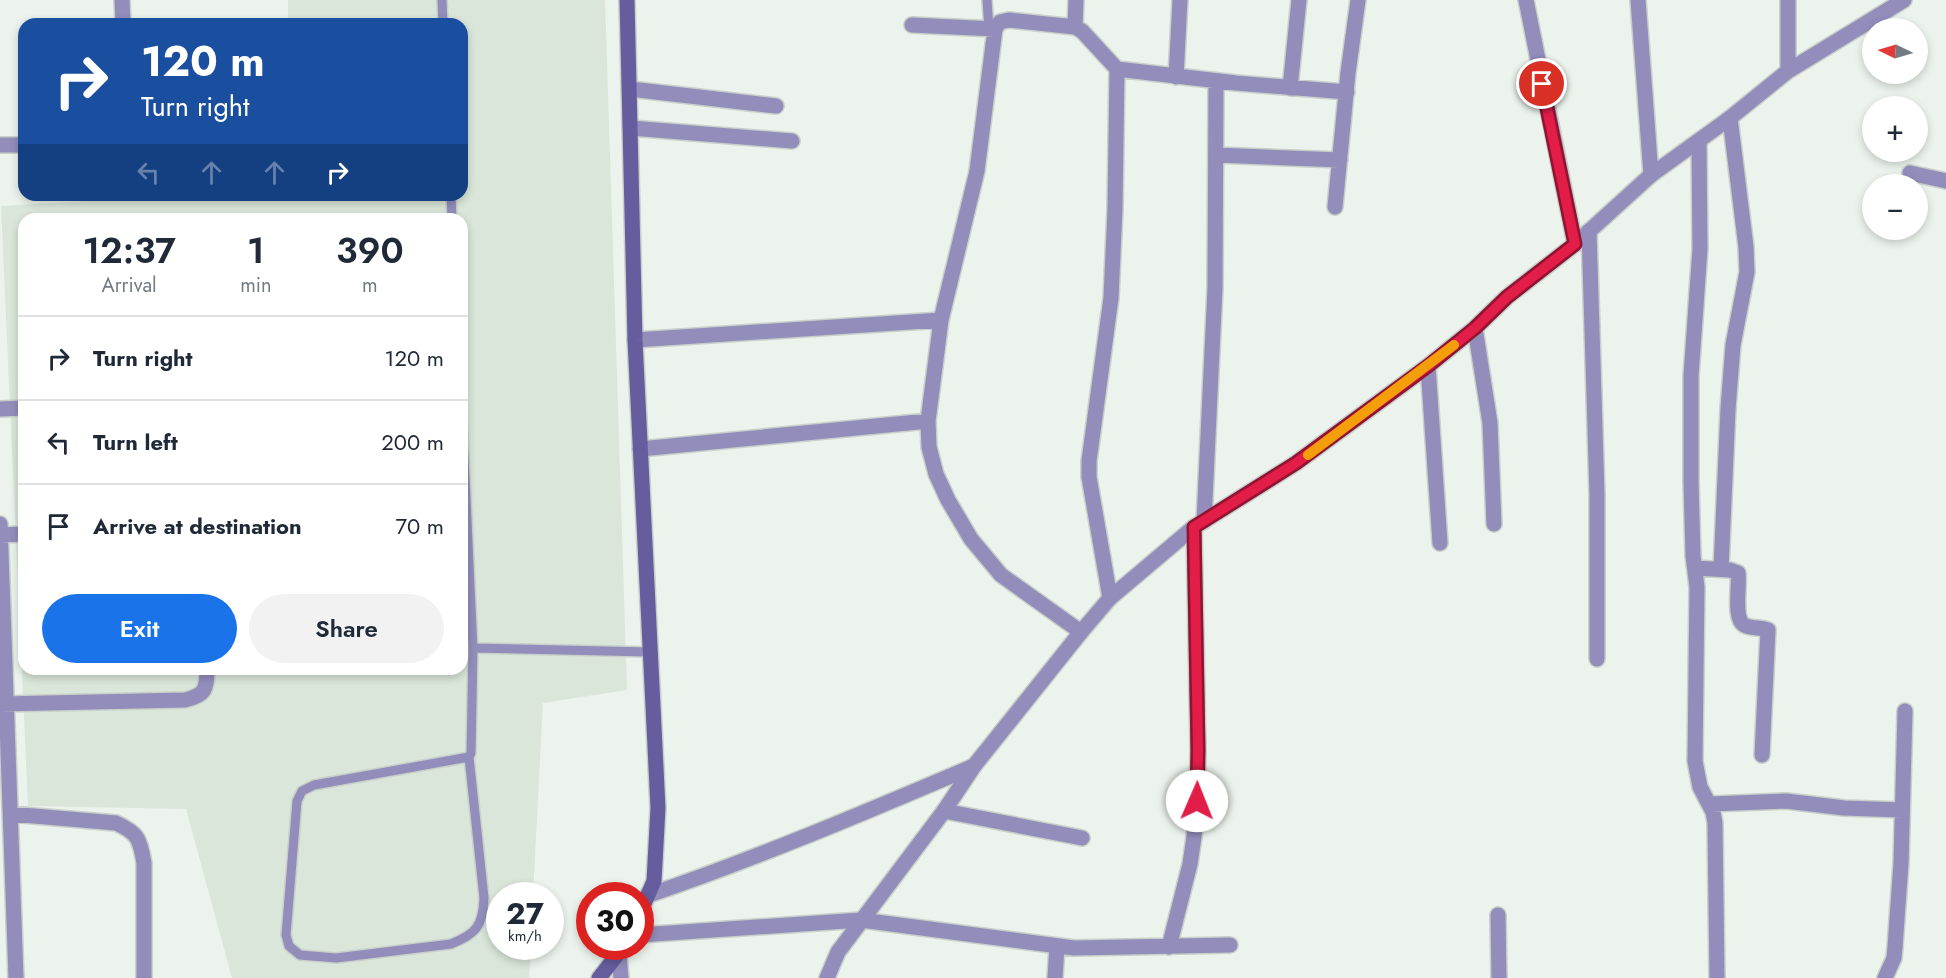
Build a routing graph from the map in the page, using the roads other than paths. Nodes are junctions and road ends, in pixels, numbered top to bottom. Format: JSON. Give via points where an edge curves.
{"nodes":[{"id":1,"x":122,"y":0,"type":"edge"},
{"id":2,"x":442,"y":0,"type":"edge"},
{"id":3,"x":627,"y":0,"type":"edge"},
{"id":4,"x":987,"y":0,"type":"edge"},
{"id":5,"x":1076,"y":0,"type":"edge"},
{"id":6,"x":1180,"y":0,"type":"edge"},
{"id":7,"x":1299,"y":0,"type":"edge"},
{"id":8,"x":1358,"y":0,"type":"edge"},
{"id":9,"x":1526,"y":0,"type":"edge"},
{"id":10,"x":1638,"y":0,"type":"edge"},
{"id":11,"x":1788,"y":0,"type":"edge"},
{"id":12,"x":1904,"y":0,"type":"edge"},
{"id":13,"x":123,"y":18,"type":"edge"},
{"id":14,"x":443,"y":18,"type":"edge"},
{"id":15,"x":912,"y":25,"type":"dead end"},
{"id":16,"x":1075,"y":27,"type":"junction"},
{"id":17,"x":992,"y":29,"type":"junction"},
{"id":18,"x":1117,"y":69,"type":"junction"},
{"id":19,"x":1788,"y":71,"type":"junction"},
{"id":20,"x":1176,"y":77,"type":"junction"},
{"id":21,"x":1216,"y":81,"type":"junction"},
{"id":22,"x":630,"y":88,"type":"junction"},
{"id":23,"x":1290,"y":88,"type":"junction"},
{"id":24,"x":1347,"y":92,"type":"junction"},
{"id":25,"x":776,"y":106,"type":"dead end"},
{"id":26,"x":1730,"y":118,"type":"junction"},
{"id":27,"x":631,"y":128,"type":"junction"},
{"id":28,"x":792,"y":141,"type":"dead end"},
{"id":29,"x":1699,"y":142,"type":"junction"},
{"id":30,"x":18,"y":145,"type":"edge"},
{"id":31,"x":0,"y":146,"type":"edge"},
{"id":32,"x":1216,"y":155,"type":"junction"},
{"id":33,"x":1340,"y":160,"type":"junction"},
{"id":34,"x":1910,"y":173,"type":"dead end"},
{"id":35,"x":1651,"y":175,"type":"junction"},
{"id":36,"x":1946,"y":181,"type":"edge"},
{"id":37,"x":1335,"y":207,"type":"dead end"},
{"id":38,"x":1589,"y":231,"type":"junction"},
{"id":39,"x":1575,"y":244,"type":"junction"},
{"id":40,"x":941,"y":320,"type":"junction"},
{"id":41,"x":1475,"y":328,"type":"junction"},
{"id":42,"x":635,"y":340,"type":"junction"},
{"id":43,"x":1428,"y":366,"type":"junction"},
{"id":44,"x":18,"y":408,"type":"edge"},
{"id":45,"x":0,"y":409,"type":"edge"},
{"id":46,"x":928,"y":421,"type":"junction"},
{"id":47,"x":640,"y":449,"type":"junction"},
{"id":48,"x":0,"y":524,"type":"edge"},
{"id":49,"x":1199,"y":524,"type":"junction"},
{"id":50,"x":1494,"y":524,"type":"dead end"},
{"id":51,"x":18,"y":534,"type":"edge"},
{"id":52,"x":0,"y":535,"type":"edge"},
{"id":53,"x":468,"y":542,"type":"edge"},
{"id":54,"x":1440,"y":543,"type":"dead end"},
{"id":55,"x":1695,"y":568,"type":"junction"},
{"id":56,"x":1721,"y":569,"type":"junction"},
{"id":57,"x":1110,"y":598,"type":"junction"},
{"id":58,"x":1081,"y":632,"type":"junction"},
{"id":59,"x":473,"y":648,"type":"junction"},
{"id":60,"x":649,"y":652,"type":"junction"},
{"id":61,"x":1597,"y":660,"type":"dead end"},
{"id":62,"x":206,"y":675,"type":"edge"},
{"id":63,"x":3,"y":704,"type":"edge"},
{"id":64,"x":1905,"y":711,"type":"dead end"},
{"id":65,"x":1762,"y":755,"type":"dead end"},
{"id":66,"x":469,"y":757,"type":"junction"},
{"id":67,"x":974,"y":766,"type":"junction"},
{"id":68,"x":1710,"y":804,"type":"junction"},
{"id":69,"x":1902,"y":810,"type":"junction"},
{"id":70,"x":944,"y":811,"type":"junction"},
{"id":71,"x":10,"y":814,"type":"junction"},
{"id":72,"x":1082,"y":838,"type":"dead end"},
{"id":73,"x":654,"y":882,"type":"edge"},
{"id":74,"x":654,"y":893,"type":"edge"},
{"id":75,"x":1498,"y":915,"type":"dead end"},
{"id":76,"x":861,"y":920,"type":"junction"},
{"id":77,"x":654,"y":934,"type":"edge"},
{"id":78,"x":1230,"y":945,"type":"dead end"},
{"id":79,"x":1057,"y":946,"type":"junction"},
{"id":80,"x":1169,"y":947,"type":"junction"},
{"id":81,"x":613,"y":960,"type":"edge"},
{"id":82,"x":621,"y":960,"type":"edge"},
{"id":83,"x":16,"y":978,"type":"edge"},
{"id":84,"x":144,"y":978,"type":"edge"},
{"id":85,"x":599,"y":978,"type":"edge"},
{"id":86,"x":621,"y":978,"type":"edge"},
{"id":87,"x":827,"y":978,"type":"edge"},
{"id":88,"x":1055,"y":978,"type":"edge"},
{"id":89,"x":1499,"y":978,"type":"edge"},
{"id":90,"x":1717,"y":978,"type":"edge"},
{"id":91,"x":1885,"y":978,"type":"edge"}],
"edges":[{"from":1,"to":13,"type":"street"},
{"from":2,"to":14,"type":"lane"},
{"from":3,"to":22,"type":"main road"},
{"from":4,"to":17,"type":"lane"},
{"from":5,"to":16,"type":"street"},
{"from":6,"to":20,"type":"street"},
{"from":7,"to":23,"type":"street"},
{"from":8,"to":24,"type":"street"},
{"from":9,"to":39,"type":"street"},
{"from":10,"to":35,"type":"street"},
{"from":11,"to":19,"type":"street"},
{"from":12,"to":19,"type":"street"},
{"from":15,"to":17,"type":"street"},
{"from":16,"to":17,"type":"street","via":[[1009,20]]},
{"from":16,"to":18,"type":"street"},
{"from":17,"to":40,"type":"street","via":[[977,171]]},
{"from":18,"to":20,"type":"street"},
{"from":18,"to":57,"type":"street","via":[[1111,298],[1089,461]]},
{"from":19,"to":26,"type":"street"},
{"from":20,"to":21,"type":"street"},
{"from":21,"to":23,"type":"street"},
{"from":21,"to":32,"type":"street"},
{"from":22,"to":25,"type":"street"},
{"from":22,"to":27,"type":"main road"},
{"from":23,"to":24,"type":"street"},
{"from":24,"to":33,"type":"street"},
{"from":26,"to":29,"type":"street"},
{"from":26,"to":56,"type":"street","via":[[1747,272],[1733,345]]},
{"from":27,"to":28,"type":"street"},
{"from":27,"to":42,"type":"main road"},
{"from":29,"to":35,"type":"street"},
{"from":29,"to":55,"type":"street","via":[[1700,249],[1691,376]]},
{"from":30,"to":31,"type":"street"},
{"from":32,"to":33,"type":"street"},
{"from":32,"to":49,"type":"street","via":[[1215,288]]},
{"from":33,"to":37,"type":"street"},
{"from":34,"to":36,"type":"street"},
{"from":35,"to":38,"type":"street"},
{"from":38,"to":39,"type":"street"},
{"from":38,"to":61,"type":"street","via":[[1597,495]]},
{"from":39,"to":41,"type":"street","via":[[1507,297]]},
{"from":40,"to":42,"type":"street"},
{"from":40,"to":46,"type":"street"},
{"from":41,"to":43,"type":"street"},
{"from":41,"to":50,"type":"street","via":[[1490,423]]},
{"from":42,"to":47,"type":"main road"},
{"from":43,"to":49,"type":"street","via":[[1296,463]]},
{"from":43,"to":54,"type":"street"},
{"from":44,"to":45,"type":"street"},
{"from":46,"to":47,"type":"street"},
{"from":46,"to":58,"type":"street","via":[[936,474],[971,538],[1002,575]]},
{"from":47,"to":60,"type":"main road"},
{"from":48,"to":52,"type":"street"},
{"from":49,"to":57,"type":"street"},
{"from":49,"to":80,"type":"street","via":[[1197,801],[1190,864]]},
{"from":51,"to":52,"type":"street"},
{"from":52,"to":63,"type":"street"},
{"from":53,"to":59,"type":"lane"},
{"from":55,"to":56,"type":"street"},
{"from":55,"to":68,"type":"street","via":[[1695,761],[1700,787]]},
{"from":56,"to":65,"type":"street","via":[[1738,573],[1740,620],[1746,626],[1769,633]]},
{"from":57,"to":58,"type":"street"},
{"from":58,"to":67,"type":"street"},
{"from":59,"to":60,"type":"lane"},
{"from":59,"to":66,"type":"lane"},
{"from":60,"to":73,"type":"main road","via":[[658,808]]},
{"from":62,"to":63,"type":"street","via":[[205,690],[184,700]]},
{"from":63,"to":71,"type":"street"},
{"from":64,"to":69,"type":"street"},
{"from":66,"to":66,"type":"lane","via":[[484,898],[478,927],[467,938],[451,944],[336,958],[300,955],[289,946],[286,935],[297,801],[302,792],[314,785]]},
{"from":67,"to":70,"type":"street"},
{"from":67,"to":74,"type":"street","via":[[823,831]]},
{"from":68,"to":69,"type":"street","via":[[1786,801]]},
{"from":68,"to":90,"type":"street","via":[[1715,823]]},
{"from":69,"to":91,"type":"street","via":[[1894,958]]},
{"from":70,"to":72,"type":"street"},
{"from":70,"to":76,"type":"street"},
{"from":71,"to":83,"type":"street"},
{"from":71,"to":84,"type":"street","via":[[116,823],[132,830],[144,862]]},
{"from":75,"to":89,"type":"street"},
{"from":76,"to":77,"type":"street"},
{"from":76,"to":79,"type":"street"},
{"from":76,"to":87,"type":"street","via":[[838,952]]},
{"from":78,"to":80,"type":"street"},
{"from":79,"to":80,"type":"street"},
{"from":79,"to":88,"type":"street"},
{"from":81,"to":85,"type":"main road"},
{"from":82,"to":86,"type":"street"}]}
